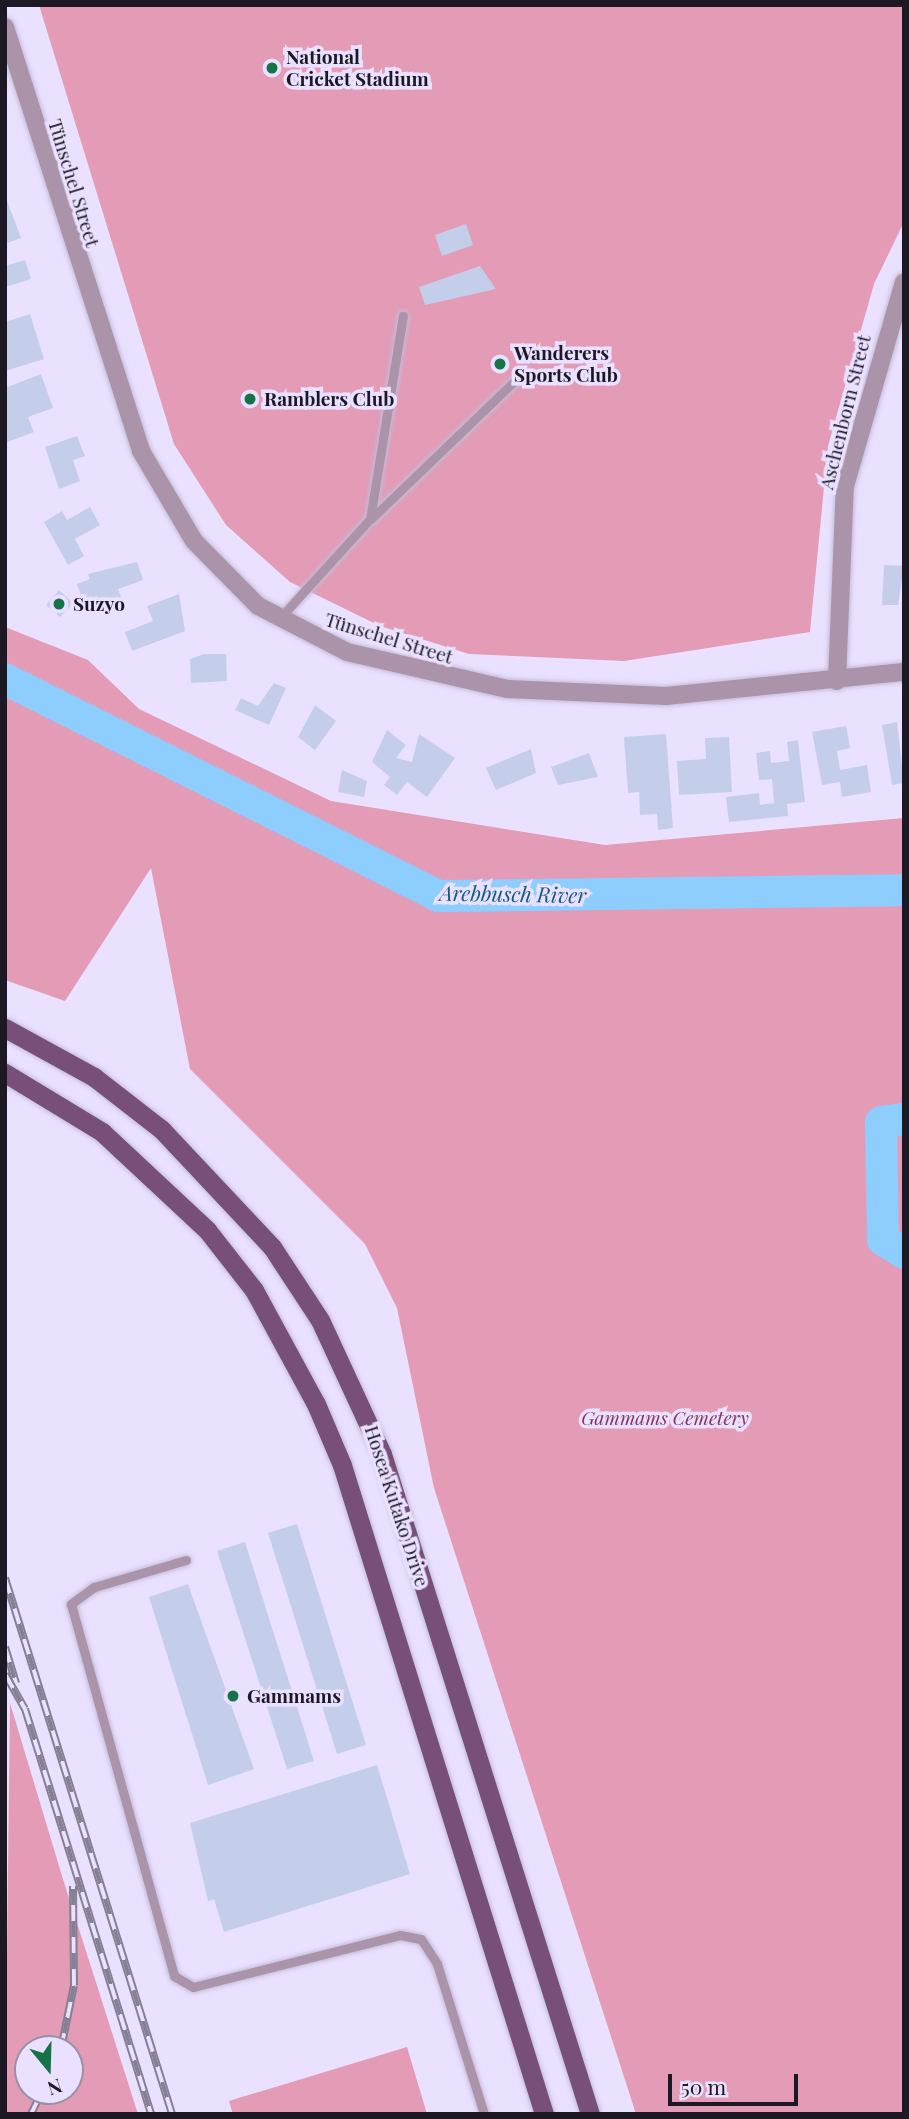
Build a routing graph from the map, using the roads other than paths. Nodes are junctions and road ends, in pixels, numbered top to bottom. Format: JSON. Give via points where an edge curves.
{"nodes":[{"id":1,"x":5,"y":27,"type":"edge"},
{"id":2,"x":904,"y":282,"type":"edge"},
{"id":3,"x":403,"y":316,"type":"dead end"},
{"id":4,"x":525,"y":371,"type":"dead end"},
{"id":5,"x":370,"y":519,"type":"junction"},
{"id":6,"x":279,"y":619,"type":"junction"},
{"id":7,"x":904,"y":672,"type":"edge"},
{"id":8,"x":837,"y":681,"type":"junction"},
{"id":9,"x":5,"y":1028,"type":"edge"},
{"id":10,"x":5,"y":1073,"type":"edge"},
{"id":11,"x":186,"y":1560,"type":"dead end"},
{"id":12,"x":484,"y":2114,"type":"edge"},
{"id":13,"x":544,"y":2114,"type":"edge"},
{"id":14,"x":590,"y":2114,"type":"edge"}],
"edges":[{"from":1,"to":6,"type":"street","name":"Tünschel Street","via":[[141,451],[194,541],[222,575]]},
{"from":2,"to":8,"type":"street","name":"Aschenborn Street","via":[[845,486]]},
{"from":3,"to":5,"type":"lane"},
{"from":4,"to":5,"type":"lane"},
{"from":5,"to":6,"type":"lane"},
{"from":6,"to":8,"type":"street","name":"Tünschel Street","via":[[347,652],[496,688],[610,698]]},
{"from":7,"to":8,"type":"street","name":"Tünschel Street"},
{"from":9,"to":14,"type":"main road","name":"Hosea Kutako Drive","via":[[94,1077],[162,1130],[263,1236],[320,1320],[382,1454]]},
{"from":10,"to":13,"type":"main road","name":"Hosea Kutako Drive","via":[[102,1132],[207,1230],[254,1290],[316,1404],[342,1465]]},
{"from":11,"to":12,"type":"lane","via":[[94,1587],[71,1604],[174,1976],[192,1987],[400,1935],[421,1939],[437,1964]]}]}
